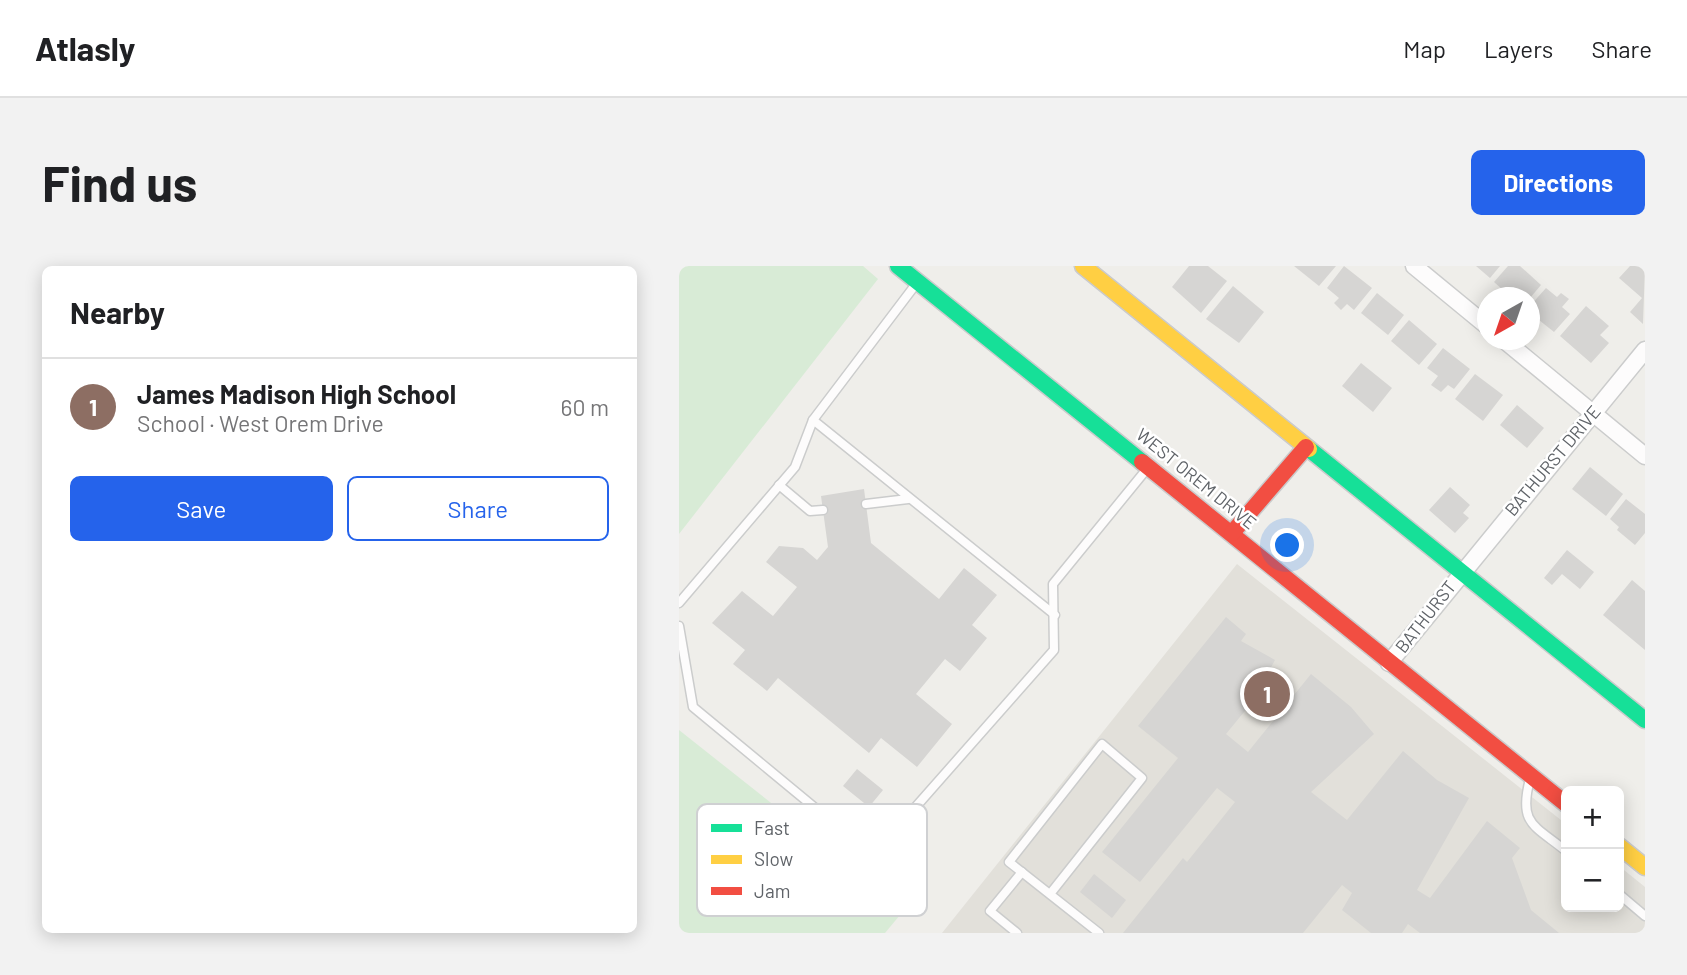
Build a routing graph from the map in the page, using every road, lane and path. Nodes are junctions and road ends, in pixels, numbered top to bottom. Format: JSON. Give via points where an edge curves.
{"nodes":[{"id":1,"x":898,"y":266,"type":"edge"},
{"id":2,"x":1414,"y":266,"type":"edge"},
{"id":3,"x":1087,"y":267,"type":"edge"},
{"id":4,"x":917,"y":282,"type":"junction"},
{"id":5,"x":1477,"y":318,"type":"edge"},
{"id":6,"x":1516,"y":350,"type":"edge"},
{"id":7,"x":1645,"y":350,"type":"edge"},
{"id":8,"x":1593,"y":412,"type":"junction"},
{"id":9,"x":813,"y":420,"type":"junction"},
{"id":10,"x":1306,"y":447,"type":"junction"},
{"id":11,"x":1645,"y":456,"type":"edge"},
{"id":12,"x":1149,"y":467,"type":"junction"},
{"id":13,"x":779,"y":485,"type":"junction"},
{"id":14,"x":908,"y":499,"type":"junction"},
{"id":15,"x":866,"y":504,"type":"dead end"},
{"id":16,"x":823,"y":510,"type":"dead end"},
{"id":17,"x":1232,"y":533,"type":"junction"},
{"id":18,"x":1462,"y":571,"type":"junction"},
{"id":19,"x":679,"y":603,"type":"edge"},
{"id":20,"x":1055,"y":615,"type":"junction"},
{"id":21,"x":679,"y":626,"type":"edge"},
{"id":22,"x":1389,"y":663,"type":"junction"},
{"id":23,"x":1645,"y":720,"type":"edge"},
{"id":24,"x":1531,"y":776,"type":"junction"},
{"id":25,"x":1561,"y":800,"type":"edge"},
{"id":26,"x":810,"y":804,"type":"edge"},
{"id":27,"x":918,"y":804,"type":"edge"},
{"id":28,"x":1563,"y":849,"type":"edge"},
{"id":29,"x":1623,"y":849,"type":"edge"},
{"id":30,"x":1645,"y":867,"type":"edge"},
{"id":31,"x":1022,"y":872,"type":"junction"},
{"id":32,"x":1050,"y":894,"type":"junction"},
{"id":33,"x":1624,"y":898,"type":"edge"},
{"id":34,"x":1645,"y":916,"type":"edge"},
{"id":35,"x":1017,"y":933,"type":"edge"},
{"id":36,"x":1099,"y":933,"type":"edge"}],
"edges":[{"from":1,"to":4,"type":"main road","name":"WEST OREM DRIVE"},
{"from":2,"to":5,"type":"street"},
{"from":3,"to":10,"type":"main road"},
{"from":4,"to":9,"type":"lane"},
{"from":4,"to":12,"type":"main road","name":"WEST OREM DRIVE"},
{"from":6,"to":8,"type":"street"},
{"from":7,"to":8,"type":"street","name":"BATHURST DRIVE"},
{"from":8,"to":11,"type":"street"},
{"from":8,"to":18,"type":"street","name":"BATHURST DRIVE"},
{"from":9,"to":13,"type":"lane","via":[[795,467]]},
{"from":9,"to":14,"type":"lane"},
{"from":10,"to":17,"type":"main road"},
{"from":10,"to":18,"type":"main road"},
{"from":12,"to":17,"type":"main road","name":"WEST OREM DRIVE"},
{"from":12,"to":20,"type":"lane","via":[[1053,584]]},
{"from":13,"to":16,"type":"lane","via":[[810,511]]},
{"from":13,"to":19,"type":"lane"},
{"from":14,"to":15,"type":"lane"},
{"from":14,"to":20,"type":"lane"},
{"from":17,"to":22,"type":"main road","name":"WEST OREM DRIVE"},
{"from":18,"to":22,"type":"street","name":"BATHURST"},
{"from":18,"to":23,"type":"main road"},
{"from":20,"to":27,"type":"lane","via":[[1054,650]]},
{"from":21,"to":26,"type":"lane","via":[[692,707]]},
{"from":22,"to":24,"type":"main road","name":"WEST OREM DRIVE"},
{"from":24,"to":25,"type":"main road","name":"WEST OREM DRIVE"},
{"from":24,"to":28,"type":"lane","via":[[1524,802],[1527,820]]},
{"from":29,"to":30,"type":"main road"},
{"from":31,"to":32,"type":"lane"},
{"from":31,"to":32,"type":"lane","via":[[1009,862],[1102,744],[1142,778]]},
{"from":31,"to":35,"type":"lane","via":[[990,911]]},
{"from":32,"to":36,"type":"lane"},
{"from":33,"to":34,"type":"lane"}]}
